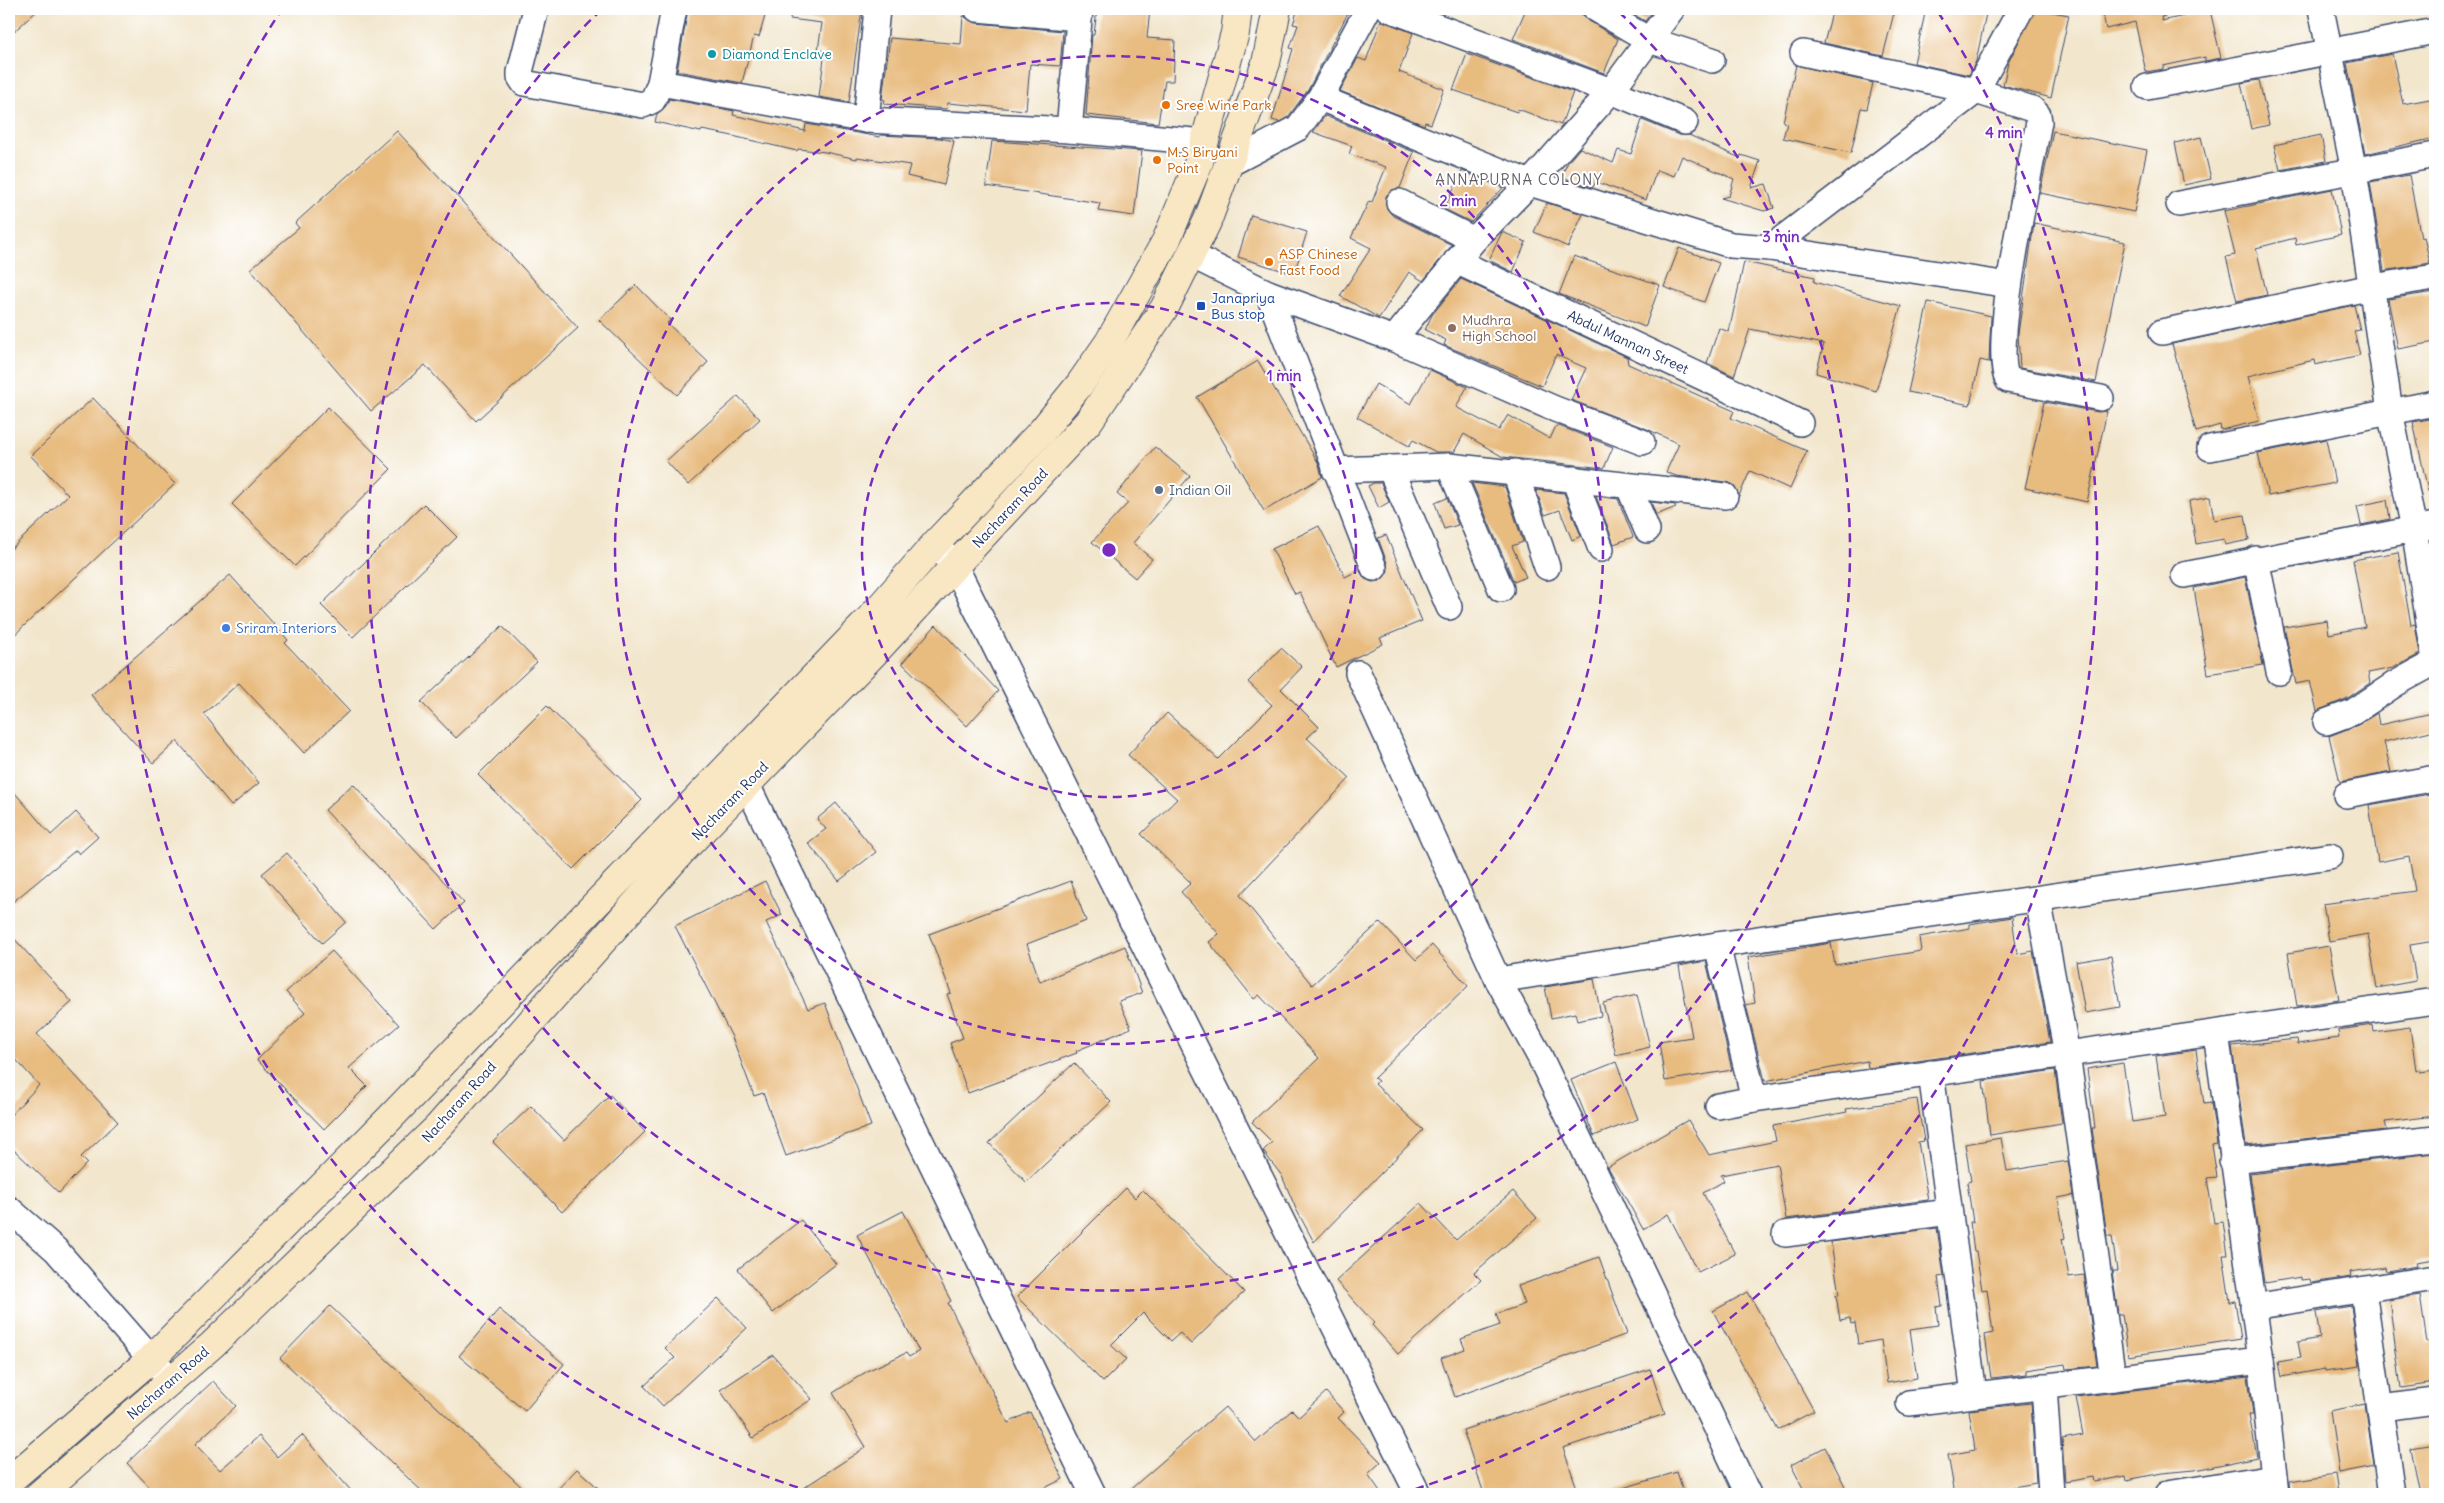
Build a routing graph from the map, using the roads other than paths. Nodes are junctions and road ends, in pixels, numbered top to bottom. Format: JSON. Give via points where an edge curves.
{"nodes":[{"id":1,"x":536,"y":9,"type":"edge"},
{"id":2,"x":674,"y":9,"type":"edge"},
{"id":3,"x":877,"y":9,"type":"edge"},
{"id":4,"x":977,"y":9,"type":"edge"},
{"id":5,"x":1238,"y":9,"type":"edge"},
{"id":6,"x":1277,"y":9,"type":"edge"},
{"id":7,"x":1368,"y":9,"type":"edge"},
{"id":8,"x":1389,"y":9,"type":"edge"},
{"id":9,"x":1596,"y":9,"type":"edge"},
{"id":10,"x":1672,"y":9,"type":"edge"},
{"id":11,"x":2021,"y":9,"type":"edge"},
{"id":12,"x":2321,"y":9,"type":"edge"},
{"id":13,"x":1080,"y":13,"type":"edge"},
{"id":14,"x":2435,"y":31,"type":"edge"},
{"id":15,"x":1649,"y":40,"type":"junction"},
{"id":16,"x":2330,"y":51,"type":"junction"},
{"id":17,"x":1803,"y":53,"type":"dead end"},
{"id":18,"x":1712,"y":60,"type":"dead end"},
{"id":19,"x":660,"y":83,"type":"junction"},
{"id":20,"x":2147,"y":87,"type":"dead end"},
{"id":21,"x":1611,"y":91,"type":"junction"},
{"id":22,"x":1976,"y":91,"type":"junction"},
{"id":23,"x":1320,"y":98,"type":"junction"},
{"id":24,"x":866,"y":120,"type":"junction"},
{"id":25,"x":1685,"y":122,"type":"dead end"},
{"id":26,"x":1069,"y":130,"type":"junction"},
{"id":27,"x":1205,"y":142,"type":"junction"},
{"id":28,"x":2435,"y":155,"type":"edge"},
{"id":29,"x":1230,"y":164,"type":"junction"},
{"id":30,"x":2354,"y":171,"type":"junction"},
{"id":31,"x":1530,"y":182,"type":"junction"},
{"id":32,"x":1399,"y":202,"type":"dead end"},
{"id":33,"x":2179,"y":204,"type":"dead end"},
{"id":34,"x":1474,"y":240,"type":"junction"},
{"id":35,"x":1770,"y":248,"type":"junction"},
{"id":36,"x":1190,"y":255,"type":"junction"},
{"id":37,"x":1456,"y":261,"type":"junction"},
{"id":38,"x":2435,"y":277,"type":"edge"},
{"id":39,"x":2009,"y":285,"type":"junction"},
{"id":40,"x":2372,"y":287,"type":"junction"},
{"id":41,"x":1268,"y":292,"type":"junction"},
{"id":42,"x":2162,"y":332,"type":"dead end"},
{"id":43,"x":1394,"y":339,"type":"junction"},
{"id":44,"x":2101,"y":398,"type":"dead end"},
{"id":45,"x":2435,"y":403,"type":"edge"},
{"id":46,"x":2390,"y":411,"type":"junction"},
{"id":47,"x":1800,"y":423,"type":"dead end"},
{"id":48,"x":1642,"y":442,"type":"dead end"},
{"id":49,"x":2210,"y":448,"type":"dead end"},
{"id":50,"x":1449,"y":466,"type":"junction"},
{"id":51,"x":1390,"y":468,"type":"junction"},
{"id":52,"x":1335,"y":470,"type":"junction"},
{"id":53,"x":1516,"y":472,"type":"junction"},
{"id":54,"x":1574,"y":479,"type":"junction"},
{"id":55,"x":1629,"y":487,"type":"junction"},
{"id":56,"x":1725,"y":496,"type":"dead end"},
{"id":57,"x":2425,"y":527,"type":"edge"},
{"id":58,"x":1647,"y":530,"type":"dead end"},
{"id":59,"x":935,"y":544,"type":"junction"},
{"id":60,"x":1601,"y":549,"type":"dead end"},
{"id":61,"x":2256,"y":559,"type":"junction"},
{"id":62,"x":955,"y":566,"type":"junction"},
{"id":63,"x":1548,"y":567,"type":"dead end"},
{"id":64,"x":1374,"y":568,"type":"dead end"},
{"id":65,"x":2184,"y":575,"type":"dead end"},
{"id":66,"x":1501,"y":589,"type":"dead end"},
{"id":67,"x":1449,"y":606,"type":"dead end"},
{"id":68,"x":2435,"y":661,"type":"edge"},
{"id":69,"x":2279,"y":672,"type":"dead end"},
{"id":70,"x":1358,"y":673,"type":"dead end"},
{"id":71,"x":2326,"y":722,"type":"dead end"},
{"id":72,"x":2435,"y":778,"type":"edge"},
{"id":73,"x":747,"y":785,"type":"junction"},
{"id":74,"x":2346,"y":795,"type":"dead end"},
{"id":75,"x":2330,"y":856,"type":"dead end"},
{"id":76,"x":2038,"y":899,"type":"junction"},
{"id":77,"x":1717,"y":946,"type":"junction"},
{"id":78,"x":1498,"y":980,"type":"junction"},
{"id":79,"x":2435,"y":1001,"type":"edge"},
{"id":80,"x":2216,"y":1034,"type":"junction"},
{"id":81,"x":2067,"y":1054,"type":"junction"},
{"id":82,"x":1931,"y":1073,"type":"junction"},
{"id":83,"x":1754,"y":1098,"type":"junction"},
{"id":84,"x":1718,"y":1106,"type":"dead end"},
{"id":85,"x":2435,"y":1139,"type":"edge"},
{"id":86,"x":2232,"y":1162,"type":"junction"},
{"id":87,"x":9,"y":1209,"type":"edge"},
{"id":88,"x":1949,"y":1212,"type":"junction"},
{"id":89,"x":1785,"y":1234,"type":"dead end"},
{"id":90,"x":2435,"y":1278,"type":"edge"},
{"id":91,"x":2363,"y":1290,"type":"junction"},
{"id":92,"x":2253,"y":1307,"type":"junction"},
{"id":93,"x":151,"y":1359,"type":"junction"},
{"id":94,"x":2261,"y":1360,"type":"junction"},
{"id":95,"x":2113,"y":1378,"type":"junction"},
{"id":96,"x":173,"y":1380,"type":"junction"},
{"id":97,"x":2044,"y":1386,"type":"junction"},
{"id":98,"x":1974,"y":1394,"type":"junction"},
{"id":99,"x":2435,"y":1401,"type":"edge"},
{"id":100,"x":1908,"y":1403,"type":"dead end"},
{"id":101,"x":2381,"y":1408,"type":"junction"},
{"id":102,"x":9,"y":1481,"type":"edge"},
{"id":103,"x":2275,"y":1486,"type":"edge"},
{"id":104,"x":40,"y":1494,"type":"edge"},
{"id":105,"x":1093,"y":1494,"type":"edge"},
{"id":106,"x":1418,"y":1494,"type":"edge"},
{"id":107,"x":1748,"y":1494,"type":"edge"},
{"id":108,"x":2051,"y":1494,"type":"edge"},
{"id":109,"x":2166,"y":1494,"type":"edge"},
{"id":110,"x":2392,"y":1494,"type":"edge"}],
"edges":[{"from":1,"to":19,"type":"street","via":[[520,72],[524,83],[643,105],[653,100]]},
{"from":2,"to":19,"type":"street"},
{"from":3,"to":24,"type":"street"},
{"from":4,"to":13,"type":"street"},
{"from":5,"to":27,"type":"main road","name":"Nacharam Road","via":[[1235,33]]},
{"from":6,"to":29,"type":"main road","name":"Nacharam Road","via":[[1266,63]]},
{"from":7,"to":23,"type":"street"},
{"from":8,"to":21,"type":"street"},
{"from":9,"to":15,"type":"street"},
{"from":10,"to":15,"type":"street"},
{"from":11,"to":22,"type":"street"},
{"from":12,"to":16,"type":"street"},
{"from":13,"to":26,"type":"street"},
{"from":14,"to":16,"type":"street"},
{"from":15,"to":18,"type":"street"},
{"from":15,"to":21,"type":"street"},
{"from":16,"to":20,"type":"street"},
{"from":16,"to":30,"type":"street"},
{"from":17,"to":22,"type":"street"},
{"from":19,"to":24,"type":"street"},
{"from":21,"to":25,"type":"street"},
{"from":21,"to":31,"type":"street"},
{"from":22,"to":35,"type":"street"},
{"from":22,"to":39,"type":"street","via":[[2032,108],[2038,115]]},
{"from":23,"to":29,"type":"street","via":[[1298,128]]},
{"from":23,"to":31,"type":"street"},
{"from":24,"to":26,"type":"street"},
{"from":26,"to":27,"type":"street"},
{"from":27,"to":59,"type":"main road","name":"Nacharam Road","via":[[1166,241],[1109,342],[1042,431]]},
{"from":28,"to":30,"type":"street"},
{"from":29,"to":36,"type":"main road","name":"Nacharam Road"},
{"from":30,"to":33,"type":"street"},
{"from":30,"to":40,"type":"street"},
{"from":31,"to":34,"type":"street"},
{"from":31,"to":35,"type":"street","via":[[1732,245]]},
{"from":32,"to":34,"type":"street"},
{"from":34,"to":37,"type":"street"},
{"from":35,"to":39,"type":"street"},
{"from":36,"to":41,"type":"street"},
{"from":36,"to":62,"type":"main road","name":"Nacharam Road","via":[[1165,307],[1088,422]]},
{"from":37,"to":43,"type":"street"},
{"from":37,"to":47,"type":"street","name":"Abdul Mannan Street"},
{"from":38,"to":40,"type":"street"},
{"from":39,"to":44,"type":"street","via":[[2002,356],[2003,372],[2008,380]]},
{"from":40,"to":42,"type":"street"},
{"from":40,"to":46,"type":"street"},
{"from":41,"to":43,"type":"street"},
{"from":41,"to":52,"type":"street"},
{"from":43,"to":48,"type":"street"},
{"from":45,"to":46,"type":"street"},
{"from":46,"to":49,"type":"street"},
{"from":46,"to":57,"type":"street"},
{"from":50,"to":51,"type":"street"},
{"from":50,"to":53,"type":"street"},
{"from":50,"to":66,"type":"street"},
{"from":51,"to":52,"type":"street"},
{"from":51,"to":67,"type":"street"},
{"from":52,"to":64,"type":"street"},
{"from":53,"to":54,"type":"street"},
{"from":53,"to":63,"type":"street"},
{"from":54,"to":55,"type":"street"},
{"from":54,"to":60,"type":"street"},
{"from":55,"to":56,"type":"street"},
{"from":55,"to":58,"type":"street"},
{"from":57,"to":61,"type":"street"},
{"from":57,"to":68,"type":"street"},
{"from":59,"to":62,"type":"street"},
{"from":59,"to":93,"type":"main road","name":"Nacharam Road","via":[[859,630],[389,1119]]},
{"from":61,"to":65,"type":"street"},
{"from":61,"to":69,"type":"street"},
{"from":62,"to":73,"type":"main road","name":"Nacharam Road"},
{"from":62,"to":106,"type":"street"},
{"from":68,"to":71,"type":"street","via":[[2353,712]]},
{"from":70,"to":78,"type":"street"},
{"from":72,"to":74,"type":"street"},
{"from":73,"to":96,"type":"main road","name":"Nacharam Road","via":[[682,851],[438,1127]]},
{"from":73,"to":105,"type":"street"},
{"from":75,"to":76,"type":"street"},
{"from":76,"to":77,"type":"street"},
{"from":76,"to":81,"type":"street"},
{"from":77,"to":78,"type":"street"},
{"from":77,"to":83,"type":"street"},
{"from":78,"to":107,"type":"street","via":[[1540,1057]]},
{"from":79,"to":80,"type":"street"},
{"from":80,"to":81,"type":"street"},
{"from":80,"to":86,"type":"street"},
{"from":81,"to":82,"type":"street"},
{"from":81,"to":95,"type":"street"},
{"from":82,"to":83,"type":"street"},
{"from":82,"to":88,"type":"street"},
{"from":83,"to":84,"type":"street"},
{"from":85,"to":86,"type":"street"},
{"from":86,"to":92,"type":"street"},
{"from":87,"to":93,"type":"street","via":[[56,1250]]},
{"from":88,"to":89,"type":"street"},
{"from":88,"to":98,"type":"street"},
{"from":90,"to":91,"type":"street"},
{"from":91,"to":92,"type":"street"},
{"from":91,"to":101,"type":"street"},
{"from":92,"to":94,"type":"street"},
{"from":93,"to":96,"type":"street"},
{"from":93,"to":102,"type":"main road","name":"Nacharam Road"},
{"from":94,"to":95,"type":"street"},
{"from":94,"to":103,"type":"street"},
{"from":95,"to":97,"type":"street"},
{"from":96,"to":104,"type":"main road","name":"Nacharam Road"},
{"from":97,"to":98,"type":"street"},
{"from":97,"to":108,"type":"street"},
{"from":98,"to":100,"type":"street"},
{"from":99,"to":101,"type":"street"},
{"from":101,"to":110,"type":"street"},
{"from":103,"to":109,"type":"street"}]}
